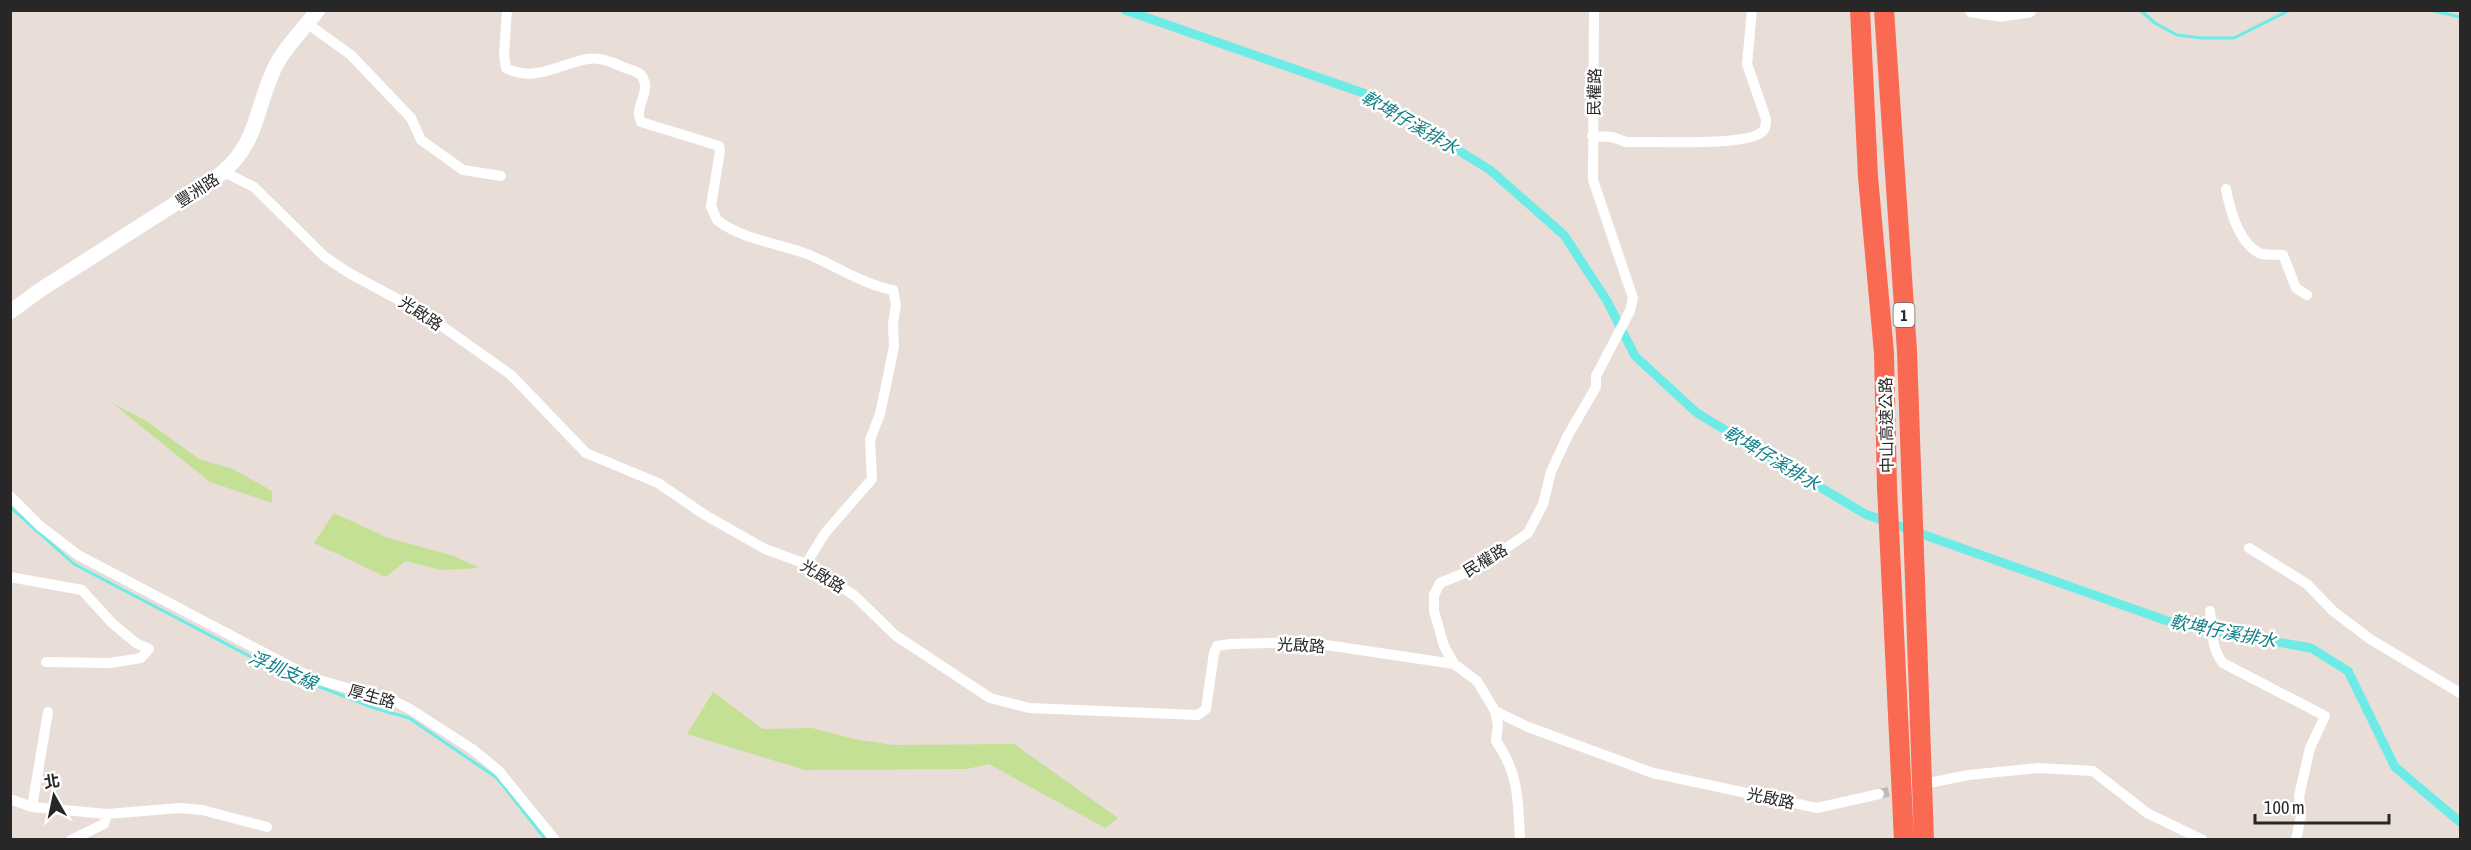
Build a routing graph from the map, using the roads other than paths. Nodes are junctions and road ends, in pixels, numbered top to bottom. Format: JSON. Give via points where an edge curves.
{"nodes":[{"id":1,"x":507,"y":10,"type":"edge"},
{"id":2,"x":1594,"y":10,"type":"edge"},
{"id":3,"x":1752,"y":10,"type":"edge"},
{"id":4,"x":1851,"y":10,"type":"edge"},
{"id":5,"x":1860,"y":10,"type":"edge"},
{"id":6,"x":1884,"y":10,"type":"edge"},
{"id":7,"x":1895,"y":10,"type":"edge"},
{"id":8,"x":1972,"y":10,"type":"edge"},
{"id":9,"x":2029,"y":10,"type":"edge"},
{"id":10,"x":314,"y":14,"type":"edge"},
{"id":11,"x":1592,"y":136,"type":"junction"},
{"id":12,"x":1892,"y":140,"type":"junction"},
{"id":13,"x":224,"y":172,"type":"junction"},
{"id":14,"x":501,"y":176,"type":"dead end"},
{"id":15,"x":1868,"y":177,"type":"junction"},
{"id":16,"x":2226,"y":189,"type":"dead end"},
{"id":17,"x":2307,"y":295,"type":"dead end"},
{"id":18,"x":10,"y":312,"type":"edge"},
{"id":19,"x":10,"y":496,"type":"edge"},
{"id":20,"x":2249,"y":548,"type":"dead end"},
{"id":21,"x":806,"y":564,"type":"junction"},
{"id":22,"x":10,"y":577,"type":"edge"},
{"id":23,"x":2210,"y":611,"type":"dead end"},
{"id":24,"x":46,"y":662,"type":"dead end"},
{"id":25,"x":1454,"y":664,"type":"junction"},
{"id":26,"x":2460,"y":693,"type":"edge"},
{"id":27,"x":1495,"y":711,"type":"junction"},
{"id":28,"x":48,"y":712,"type":"dead end"},
{"id":29,"x":1929,"y":783,"type":"dead end"},
{"id":30,"x":1879,"y":794,"type":"tunnel mouth"},
{"id":31,"x":10,"y":800,"type":"edge"},
{"id":32,"x":32,"y":807,"type":"junction"},
{"id":33,"x":107,"y":814,"type":"junction"},
{"id":34,"x":267,"y":827,"type":"dead end"},
{"id":35,"x":71,"y":840,"type":"edge"},
{"id":36,"x":555,"y":840,"type":"edge"},
{"id":37,"x":1520,"y":840,"type":"edge"},
{"id":38,"x":1904,"y":840,"type":"edge"},
{"id":39,"x":1924,"y":840,"type":"edge"},
{"id":40,"x":2203,"y":840,"type":"edge"},
{"id":41,"x":2296,"y":840,"type":"edge"}],
"edges":[{"from":1,"to":21,"type":"street","via":[[504,64],[508,70],[539,73],[592,59],[609,61],[640,74],[645,89],[638,112],[641,122],[719,146],[711,206],[717,220],[895,293],[892,362],[870,440],[872,479],[825,533]]},
{"from":2,"to":11,"type":"street","name":"民權路"},
{"from":3,"to":11,"type":"street","via":[[1747,64],[1766,119],[1761,133],[1738,141],[1626,142]]},
{"from":4,"to":15,"type":"highway","via":[[1860,159]]},
{"from":5,"to":15,"type":"highway","name":"中山高速公路","number":"1"},
{"from":6,"to":12,"type":"highway","name":"中山高速公路","number":"1"},
{"from":7,"to":12,"type":"highway"},
{"from":8,"to":9,"type":"street","via":[[2001,14]]},
{"from":10,"to":13,"type":"street","name":"豐洲路","via":[[278,62],[249,142]]},
{"from":10,"to":14,"type":"street","via":[[411,118],[421,140],[463,170]]},
{"from":11,"to":25,"type":"street","name":"民權路","via":[[1593,180],[1633,298],[1630,311],[1596,376],[1596,387],[1567,436],[1551,472],[1543,504],[1528,533],[1477,568],[1440,584],[1434,595],[1434,611],[1444,646]]},
{"from":12,"to":39,"type":"highway","name":"中山高速公路","number":"1","via":[[1907,351]]},
{"from":13,"to":18,"type":"street","name":"豐洲路"},
{"from":13,"to":21,"type":"street","name":"光啟路","via":[[254,188],[326,257],[425,314],[511,375],[586,453],[658,483],[765,549]]},
{"from":15,"to":38,"type":"highway","name":"中山高速公路","number":"1","via":[[1884,353]]},
{"from":16,"to":17,"type":"street","via":[[2230,210],[2248,245],[2261,254],[2283,255],[2296,288]]},
{"from":19,"to":36,"type":"street","name":"厚生路","via":[[78,555],[312,678],[410,709],[498,770]]},
{"from":20,"to":26,"type":"street","via":[[2307,584],[2333,611],[2370,639]]},
{"from":21,"to":25,"type":"street","name":"光啟路","via":[[855,596],[895,636],[955,676],[990,698],[1029,708],[1198,716],[1206,710],[1217,646],[1230,644],[1306,642]]},
{"from":22,"to":24,"type":"street","via":[[82,590],[112,623],[148,649],[141,658],[110,663]]},
{"from":23,"to":41,"type":"street","via":[[2214,643],[2223,663],[2325,716],[2310,748],[2299,796],[2301,816]]},
{"from":25,"to":27,"type":"street","name":"民權路","via":[[1477,681]]},
{"from":27,"to":30,"type":"street","name":"光啟路","via":[[1528,728],[1618,762],[1677,778],[1817,808]]},
{"from":27,"to":37,"type":"street","name":"民權路","via":[[1496,741],[1508,758],[1518,787]]},
{"from":28,"to":32,"type":"street"},
{"from":29,"to":40,"type":"street","via":[[2038,768],[2094,771],[2148,813]]},
{"from":31,"to":32,"type":"street"},
{"from":32,"to":33,"type":"street"},
{"from":33,"to":34,"type":"street","via":[[180,808]]},
{"from":33,"to":35,"type":"street","via":[[104,824]]}]}
